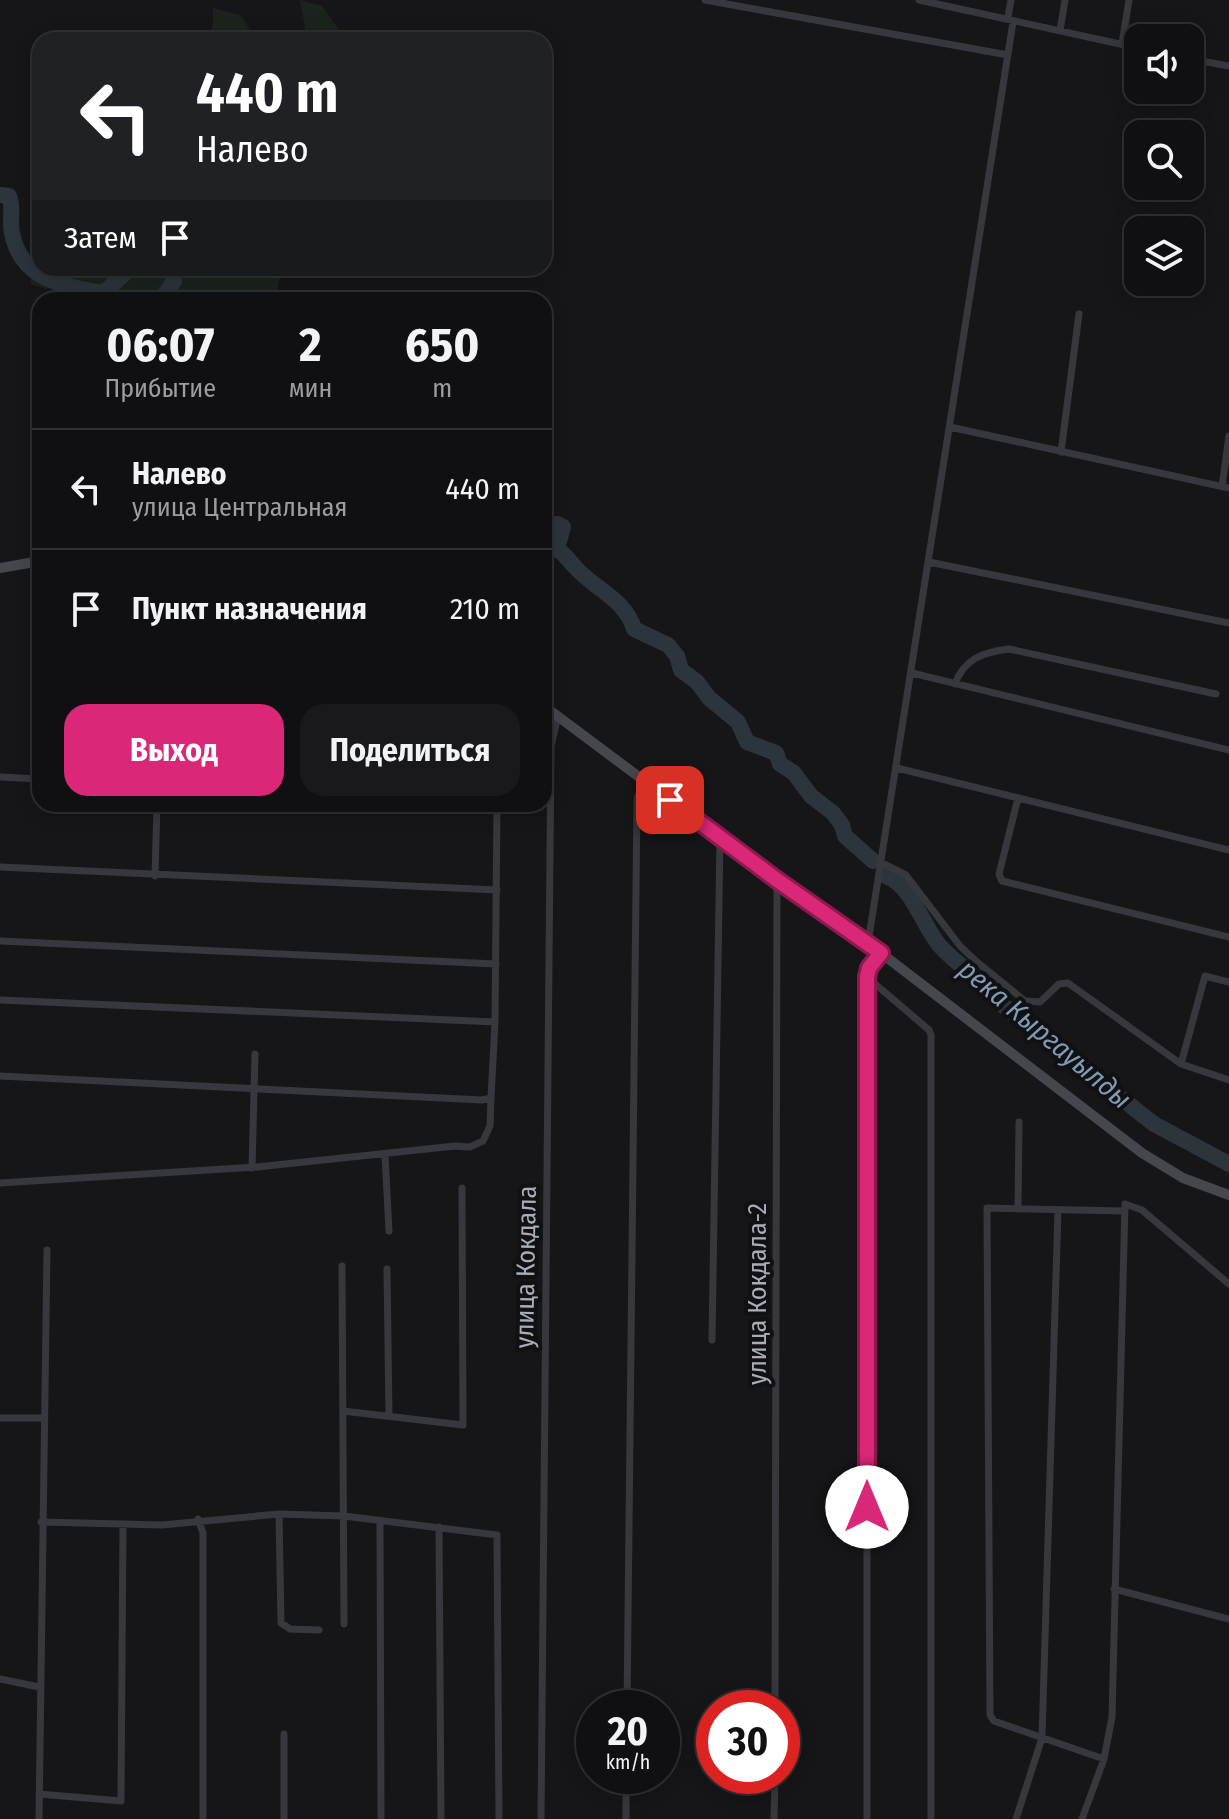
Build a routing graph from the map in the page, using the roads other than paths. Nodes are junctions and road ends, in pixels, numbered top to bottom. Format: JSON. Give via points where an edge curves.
{"nodes":[{"id":1,"x":705,"y":0,"type":"edge"},
{"id":2,"x":923,"y":0,"type":"edge"},
{"id":3,"x":1011,"y":0,"type":"edge"},
{"id":4,"x":1065,"y":0,"type":"edge"},
{"id":5,"x":1129,"y":0,"type":"edge"},
{"id":6,"x":1011,"y":20,"type":"junction"},
{"id":7,"x":1060,"y":31,"type":"junction"},
{"id":8,"x":1122,"y":44,"type":"joint"},
{"id":9,"x":1008,"y":55,"type":"junction"},
{"id":10,"x":1204,"y":62,"type":"edge"},
{"id":11,"x":1229,"y":66,"type":"edge"},
{"id":12,"x":1079,"y":314,"type":"dead end"},
{"id":13,"x":950,"y":427,"type":"junction"},
{"id":14,"x":1229,"y":436,"type":"edge"},
{"id":15,"x":1061,"y":452,"type":"junction"},
{"id":16,"x":1226,"y":488,"type":"edge"},
{"id":17,"x":32,"y":562,"type":"edge"},
{"id":18,"x":929,"y":562,"type":"junction"},
{"id":19,"x":0,"y":568,"type":"edge"},
{"id":20,"x":1229,"y":623,"type":"edge"},
{"id":21,"x":912,"y":673,"type":"junction"},
{"id":22,"x":955,"y":684,"type":"junction"},
{"id":23,"x":1216,"y":694,"type":"dead end"},
{"id":24,"x":552,"y":712,"type":"edge"},
{"id":25,"x":558,"y":716,"type":"junction"},
{"id":26,"x":552,"y":742,"type":"edge"},
{"id":27,"x":1229,"y":750,"type":"edge"},
{"id":28,"x":897,"y":768,"type":"junction"},
{"id":29,"x":0,"y":777,"type":"edge"},
{"id":30,"x":32,"y":779,"type":"edge"},
{"id":31,"x":645,"y":781,"type":"junction"},
{"id":32,"x":1018,"y":798,"type":"junction"},
{"id":33,"x":157,"y":812,"type":"edge"},
{"id":34,"x":497,"y":812,"type":"edge"},
{"id":35,"x":550,"y":812,"type":"edge"},
{"id":36,"x":720,"y":838,"type":"junction"},
{"id":37,"x":1229,"y":850,"type":"edge"},
{"id":38,"x":882,"y":863,"type":"junction"},
{"id":39,"x":0,"y":867,"type":"edge"},
{"id":40,"x":155,"y":876,"type":"junction"},
{"id":41,"x":777,"y":880,"type":"junction"},
{"id":42,"x":497,"y":890,"type":"junction"},
{"id":43,"x":1229,"y":937,"type":"edge"},
{"id":44,"x":0,"y":941,"type":"edge"},
{"id":45,"x":868,"y":943,"type":"junction"},
{"id":46,"x":881,"y":953,"type":"junction"},
{"id":47,"x":496,"y":964,"type":"junction"},
{"id":48,"x":867,"y":977,"type":"junction"},
{"id":49,"x":1229,"y":982,"type":"edge"},
{"id":50,"x":0,"y":1000,"type":"edge"},
{"id":51,"x":495,"y":1022,"type":"junction"},
{"id":52,"x":255,"y":1054,"type":"dead end"},
{"id":53,"x":1181,"y":1064,"type":"junction"},
{"id":54,"x":0,"y":1076,"type":"edge"},
{"id":55,"x":1229,"y":1080,"type":"edge"},
{"id":56,"x":254,"y":1088,"type":"junction"},
{"id":57,"x":491,"y":1098,"type":"junction"},
{"id":58,"x":1019,"y":1122,"type":"dead end"},
{"id":59,"x":385,"y":1155,"type":"junction"},
{"id":60,"x":252,"y":1168,"type":"junction"},
{"id":61,"x":0,"y":1183,"type":"edge"},
{"id":62,"x":462,"y":1188,"type":"dead end"},
{"id":63,"x":1229,"y":1195,"type":"edge"},
{"id":64,"x":1124,"y":1208,"type":"junction"},
{"id":65,"x":1018,"y":1209,"type":"junction"},
{"id":66,"x":1058,"y":1210,"type":"junction"},
{"id":67,"x":389,"y":1231,"type":"dead end"},
{"id":68,"x":47,"y":1250,"type":"dead end"},
{"id":69,"x":342,"y":1266,"type":"dead end"},
{"id":70,"x":387,"y":1269,"type":"dead end"},
{"id":71,"x":1229,"y":1284,"type":"edge"},
{"id":72,"x":712,"y":1340,"type":"dead end"},
{"id":73,"x":343,"y":1411,"type":"junction"},
{"id":74,"x":389,"y":1416,"type":"junction"},
{"id":75,"x":0,"y":1418,"type":"edge"},
{"id":76,"x":43,"y":1418,"type":"junction"},
{"id":77,"x":279,"y":1514,"type":"junction"},
{"id":78,"x":344,"y":1516,"type":"junction"},
{"id":79,"x":198,"y":1519,"type":"junction"},
{"id":80,"x":380,"y":1521,"type":"junction"},
{"id":81,"x":41,"y":1522,"type":"junction"},
{"id":82,"x":123,"y":1524,"type":"junction"},
{"id":83,"x":439,"y":1527,"type":"junction"},
{"id":84,"x":1114,"y":1589,"type":"junction"},
{"id":85,"x":1229,"y":1619,"type":"edge"},
{"id":86,"x":344,"y":1624,"type":"dead end"},
{"id":87,"x":319,"y":1630,"type":"dead end"},
{"id":88,"x":0,"y":1679,"type":"edge"},
{"id":89,"x":39,"y":1687,"type":"junction"},
{"id":90,"x":627,"y":1690,"type":"edge"},
{"id":91,"x":775,"y":1690,"type":"edge"},
{"id":92,"x":284,"y":1734,"type":"dead end"},
{"id":93,"x":1042,"y":1738,"type":"junction"},
{"id":94,"x":1104,"y":1759,"type":"junction"},
{"id":95,"x":39,"y":1794,"type":"junction"},
{"id":96,"x":626,"y":1794,"type":"edge"},
{"id":97,"x":775,"y":1794,"type":"edge"},
{"id":98,"x":39,"y":1819,"type":"edge"},
{"id":99,"x":203,"y":1819,"type":"edge"},
{"id":100,"x":284,"y":1819,"type":"edge"},
{"id":101,"x":381,"y":1819,"type":"edge"},
{"id":102,"x":441,"y":1819,"type":"edge"},
{"id":103,"x":499,"y":1819,"type":"edge"},
{"id":104,"x":541,"y":1819,"type":"edge"},
{"id":105,"x":626,"y":1819,"type":"edge"},
{"id":106,"x":774,"y":1819,"type":"edge"},
{"id":107,"x":867,"y":1819,"type":"edge"},
{"id":108,"x":931,"y":1819,"type":"edge"},
{"id":109,"x":1016,"y":1819,"type":"edge"},
{"id":110,"x":1082,"y":1819,"type":"edge"}],
"edges":[{"from":1,"to":9,"type":"street"},
{"from":2,"to":6,"type":"street"},
{"from":3,"to":6,"type":"street"},
{"from":4,"to":7,"type":"street"},
{"from":5,"to":8,"type":"street"},
{"from":6,"to":7,"type":"street"},
{"from":6,"to":9,"type":"street"},
{"from":7,"to":8,"type":"street"},
{"from":9,"to":13,"type":"street"},
{"from":10,"to":11,"type":"street"},
{"from":12,"to":15,"type":"street"},
{"from":13,"to":15,"type":"street"},
{"from":13,"to":18,"type":"street"},
{"from":14,"to":16,"type":"street"},
{"from":15,"to":16,"type":"street"},
{"from":17,"to":19,"type":"main road"},
{"from":18,"to":20,"type":"street"},
{"from":18,"to":21,"type":"street"},
{"from":21,"to":22,"type":"street"},
{"from":21,"to":28,"type":"street"},
{"from":22,"to":23,"type":"street","via":[[972,659],[1009,649]]},
{"from":22,"to":27,"type":"street"},
{"from":24,"to":25,"type":"main road"},
{"from":25,"to":26,"type":"street","name":"улица Кокдала"},
{"from":25,"to":31,"type":"main road"},
{"from":28,"to":32,"type":"street"},
{"from":28,"to":38,"type":"street"},
{"from":29,"to":30,"type":"street"},
{"from":31,"to":36,"type":"main road"},
{"from":31,"to":90,"type":"street","via":[[637,798]]},
{"from":32,"to":37,"type":"street"},
{"from":32,"to":43,"type":"street","via":[[999,874],[1002,881]]},
{"from":33,"to":40,"type":"street"},
{"from":34,"to":42,"type":"street"},
{"from":35,"to":104,"type":"street","name":"улица Кокдала"},
{"from":36,"to":41,"type":"main road"},
{"from":36,"to":72,"type":"street"},
{"from":38,"to":45,"type":"street"},
{"from":38,"to":53,"type":"street","via":[[906,875],[960,946],[1025,1001],[1040,1002],[1059,984],[1068,983]]},
{"from":39,"to":40,"type":"street"},
{"from":40,"to":42,"type":"street"},
{"from":41,"to":45,"type":"main road"},
{"from":41,"to":91,"type":"street","name":"улица Кокдала-2"},
{"from":42,"to":47,"type":"street"},
{"from":44,"to":47,"type":"street"},
{"from":45,"to":46,"type":"main road"},
{"from":46,"to":48,"type":"street"},
{"from":46,"to":63,"type":"main road","via":[[1142,1153],[1183,1178]]},
{"from":47,"to":51,"type":"street"},
{"from":48,"to":107,"type":"street"},
{"from":48,"to":108,"type":"street","via":[[931,1035]]},
{"from":49,"to":53,"type":"street","via":[[1205,976]]},
{"from":50,"to":51,"type":"street"},
{"from":51,"to":57,"type":"street"},
{"from":52,"to":56,"type":"street"},
{"from":53,"to":55,"type":"street"},
{"from":54,"to":56,"type":"street"},
{"from":56,"to":57,"type":"street"},
{"from":56,"to":60,"type":"street"},
{"from":57,"to":59,"type":"street","via":[[490,1126],[483,1141],[470,1147]]},
{"from":58,"to":65,"type":"street"},
{"from":59,"to":60,"type":"street"},
{"from":59,"to":67,"type":"street"},
{"from":60,"to":61,"type":"street"},
{"from":62,"to":74,"type":"street","via":[[463,1425]]},
{"from":64,"to":66,"type":"street"},
{"from":64,"to":71,"type":"street","via":[[1142,1210]]},
{"from":64,"to":84,"type":"street"},
{"from":65,"to":66,"type":"street"},
{"from":65,"to":93,"type":"street","via":[[987,1208],[990,1715]]},
{"from":66,"to":93,"type":"street"},
{"from":68,"to":76,"type":"street"},
{"from":69,"to":73,"type":"street"},
{"from":70,"to":74,"type":"street"},
{"from":73,"to":74,"type":"street"},
{"from":73,"to":78,"type":"street"},
{"from":75,"to":76,"type":"street"},
{"from":76,"to":81,"type":"street"},
{"from":77,"to":78,"type":"street"},
{"from":77,"to":79,"type":"street"},
{"from":77,"to":87,"type":"street","via":[[281,1623],[290,1629]]},
{"from":78,"to":80,"type":"street"},
{"from":78,"to":86,"type":"street"},
{"from":79,"to":82,"type":"street"},
{"from":79,"to":99,"type":"street","via":[[203,1533]]},
{"from":80,"to":83,"type":"street"},
{"from":80,"to":101,"type":"street"},
{"from":81,"to":82,"type":"street"},
{"from":81,"to":89,"type":"street"},
{"from":82,"to":95,"type":"street","via":[[121,1801]]},
{"from":83,"to":102,"type":"street"},
{"from":83,"to":103,"type":"street","via":[[497,1535]]},
{"from":84,"to":85,"type":"street"},
{"from":84,"to":94,"type":"street","via":[[1112,1717]]},
{"from":88,"to":89,"type":"street"},
{"from":89,"to":95,"type":"street"},
{"from":92,"to":100,"type":"street"},
{"from":93,"to":94,"type":"street"},
{"from":93,"to":109,"type":"street"},
{"from":94,"to":110,"type":"street"},
{"from":95,"to":98,"type":"street"},
{"from":96,"to":105,"type":"street"},
{"from":97,"to":106,"type":"street"}]}
